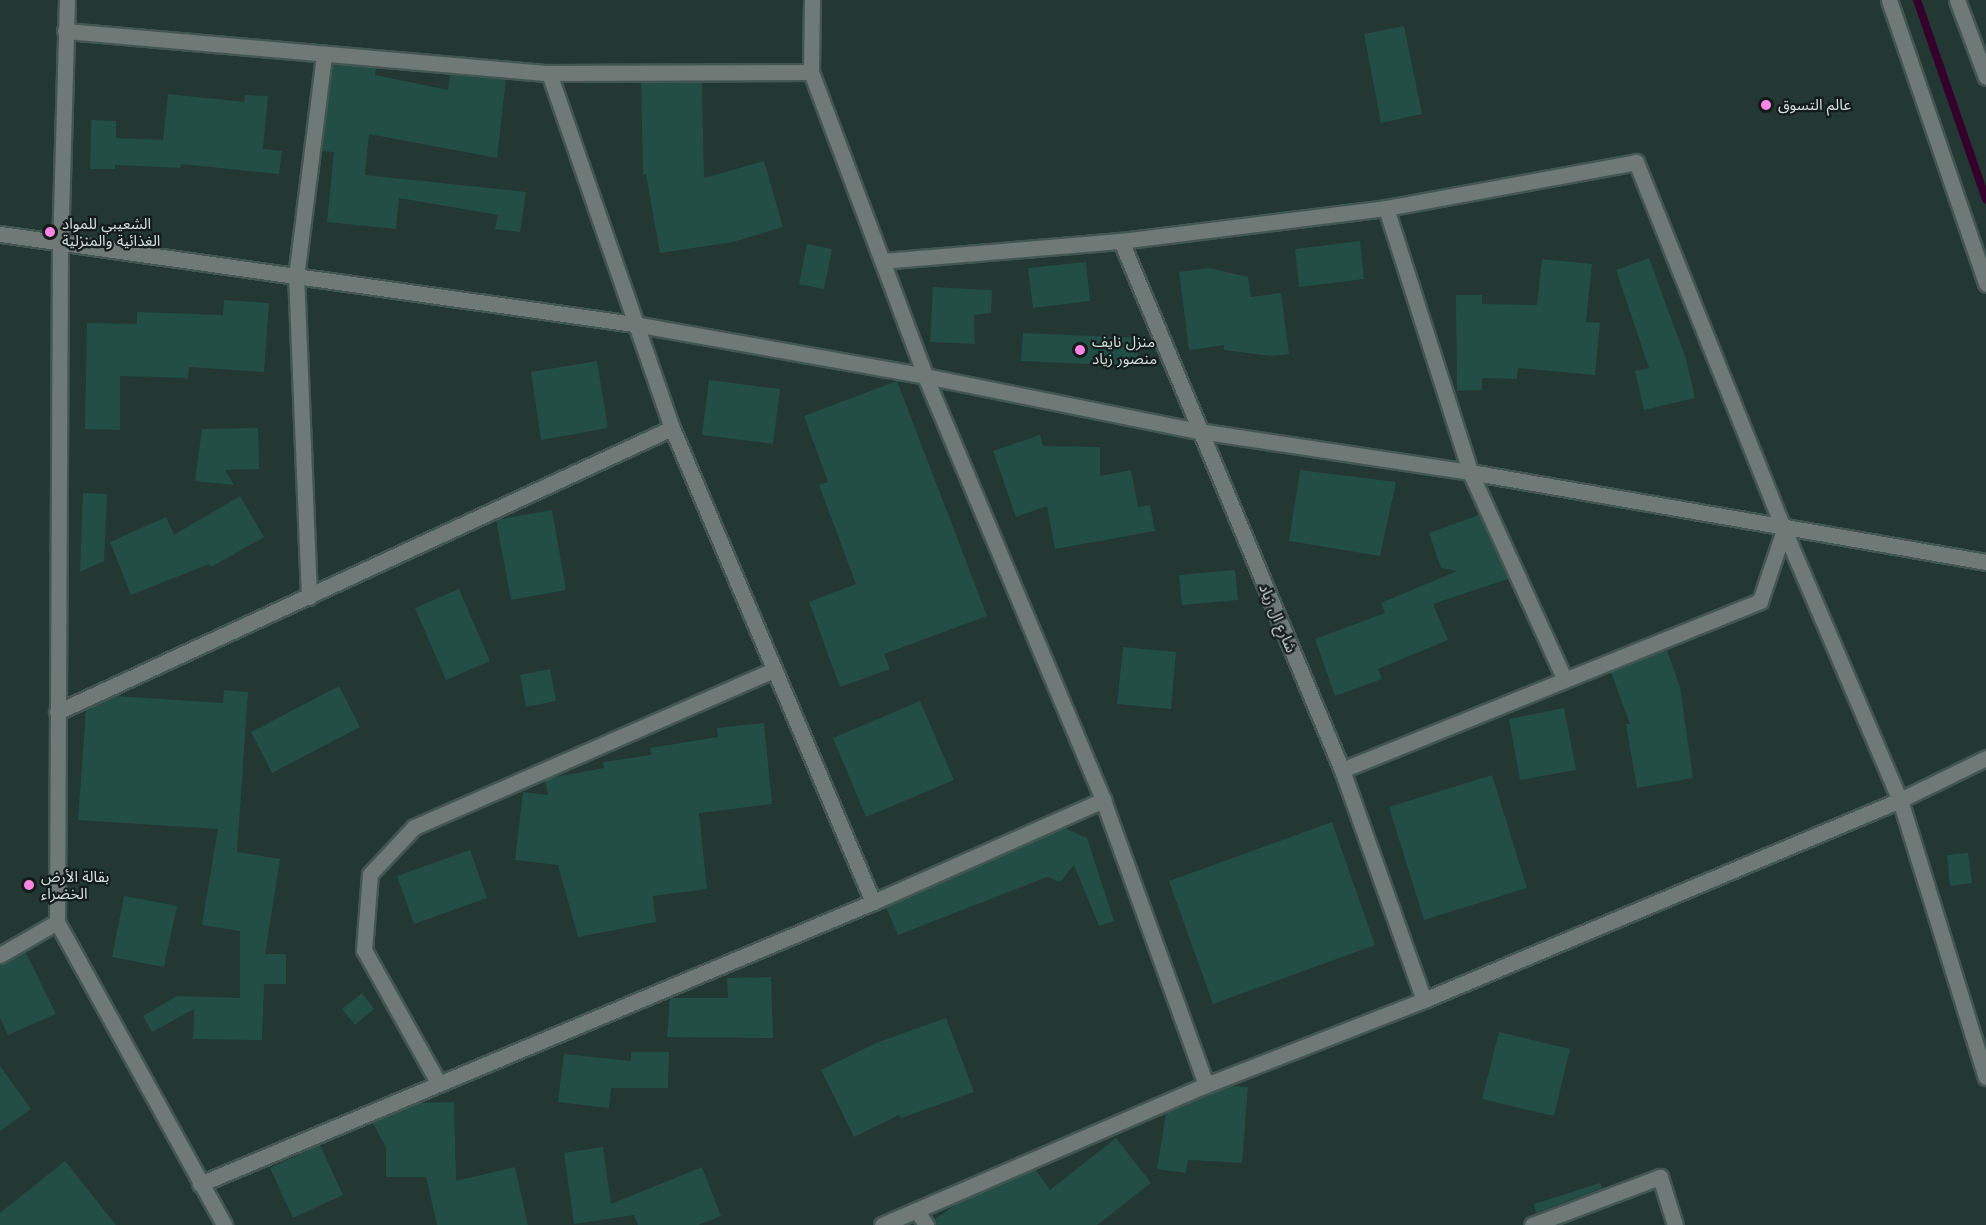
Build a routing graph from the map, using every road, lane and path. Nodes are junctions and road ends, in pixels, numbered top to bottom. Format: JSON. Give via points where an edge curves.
{"nodes":[{"id":1,"x":67,"y":0,"type":"edge"},
{"id":2,"x":812,"y":0,"type":"edge"},
{"id":3,"x":1889,"y":0,"type":"edge"},
{"id":4,"x":1957,"y":0,"type":"edge"},
{"id":5,"x":65,"y":31,"type":"junction"},
{"id":6,"x":324,"y":54,"type":"junction"},
{"id":7,"x":811,"y":72,"type":"junction"},
{"id":8,"x":549,"y":74,"type":"junction"},
{"id":9,"x":1986,"y":77,"type":"edge"},
{"id":10,"x":1386,"y":208,"type":"junction"},
{"id":11,"x":0,"y":234,"type":"edge"},
{"id":12,"x":1121,"y":241,"type":"junction"},
{"id":13,"x":60,"y":244,"type":"junction"},
{"id":14,"x":882,"y":261,"type":"junction"},
{"id":15,"x":296,"y":277,"type":"junction"},
{"id":16,"x":1986,"y":284,"type":"edge"},
{"id":17,"x":633,"y":324,"type":"junction"},
{"id":18,"x":925,"y":376,"type":"junction"},
{"id":19,"x":672,"y":429,"type":"junction"},
{"id":20,"x":1199,"y":431,"type":"junction"},
{"id":21,"x":1470,"y":472,"type":"junction"},
{"id":22,"x":1784,"y":530,"type":"junction"},
{"id":23,"x":1986,"y":562,"type":"edge"},
{"id":24,"x":309,"y":597,"type":"junction"},
{"id":25,"x":773,"y":670,"type":"junction"},
{"id":26,"x":1564,"y":678,"type":"junction"},
{"id":27,"x":57,"y":712,"type":"junction"},
{"id":28,"x":1986,"y":758,"type":"edge"},
{"id":29,"x":1341,"y":770,"type":"junction"},
{"id":30,"x":1103,"y":800,"type":"junction"},
{"id":31,"x":1900,"y":800,"type":"junction"},
{"id":32,"x":873,"y":902,"type":"junction"},
{"id":33,"x":57,"y":922,"type":"junction"},
{"id":34,"x":0,"y":955,"type":"edge"},
{"id":35,"x":1424,"y":1000,"type":"junction"},
{"id":36,"x":1986,"y":1077,"type":"edge"},
{"id":37,"x":439,"y":1084,"type":"junction"},
{"id":38,"x":1206,"y":1084,"type":"junction"},
{"id":39,"x":200,"y":1184,"type":"junction"},
{"id":40,"x":917,"y":1211,"type":"junction"},
{"id":41,"x":224,"y":1225,"type":"edge"},
{"id":42,"x":882,"y":1225,"type":"edge"},
{"id":43,"x":926,"y":1225,"type":"edge"},
{"id":44,"x":1532,"y":1225,"type":"edge"},
{"id":45,"x":1675,"y":1225,"type":"edge"}],
"edges":[{"from":1,"to":5,"type":"street"},
{"from":2,"to":7,"type":"street"},
{"from":3,"to":16,"type":"street"},
{"from":4,"to":9,"type":"street"},
{"from":5,"to":6,"type":"street"},
{"from":5,"to":13,"type":"street"},
{"from":6,"to":8,"type":"street"},
{"from":6,"to":15,"type":"street"},
{"from":7,"to":8,"type":"street"},
{"from":7,"to":14,"type":"street"},
{"from":8,"to":17,"type":"street"},
{"from":10,"to":12,"type":"street"},
{"from":10,"to":21,"type":"street"},
{"from":10,"to":22,"type":"street","via":[[1636,162]]},
{"from":11,"to":13,"type":"street"},
{"from":12,"to":14,"type":"street"},
{"from":12,"to":20,"type":"street","name":"شارع ال زياد"},
{"from":13,"to":15,"type":"street"},
{"from":13,"to":27,"type":"street"},
{"from":14,"to":18,"type":"street"},
{"from":15,"to":17,"type":"street"},
{"from":15,"to":24,"type":"street"},
{"from":17,"to":18,"type":"street"},
{"from":17,"to":19,"type":"street"},
{"from":18,"to":20,"type":"street"},
{"from":18,"to":30,"type":"street"},
{"from":19,"to":24,"type":"street"},
{"from":19,"to":25,"type":"street"},
{"from":20,"to":21,"type":"street"},
{"from":20,"to":29,"type":"street","name":"شارع ال زياد"},
{"from":21,"to":22,"type":"street"},
{"from":21,"to":26,"type":"street"},
{"from":22,"to":23,"type":"street"},
{"from":22,"to":26,"type":"street","via":[[1760,601]]},
{"from":22,"to":31,"type":"street"},
{"from":24,"to":27,"type":"street"},
{"from":25,"to":32,"type":"street"},
{"from":25,"to":37,"type":"street","via":[[414,827],[370,874],[364,950]]},
{"from":26,"to":29,"type":"street"},
{"from":27,"to":33,"type":"street"},
{"from":28,"to":31,"type":"street"},
{"from":29,"to":35,"type":"street","name":"شارع ال زياد"},
{"from":30,"to":32,"type":"street"},
{"from":30,"to":38,"type":"street"},
{"from":31,"to":35,"type":"street"},
{"from":31,"to":36,"type":"street"},
{"from":32,"to":37,"type":"street"},
{"from":33,"to":34,"type":"street"},
{"from":33,"to":39,"type":"street"},
{"from":35,"to":38,"type":"street"},
{"from":37,"to":39,"type":"street"},
{"from":38,"to":40,"type":"street"},
{"from":39,"to":41,"type":"street"},
{"from":40,"to":42,"type":"street"},
{"from":40,"to":43,"type":"street"},
{"from":44,"to":45,"type":"street","via":[[1660,1177]]}]}
